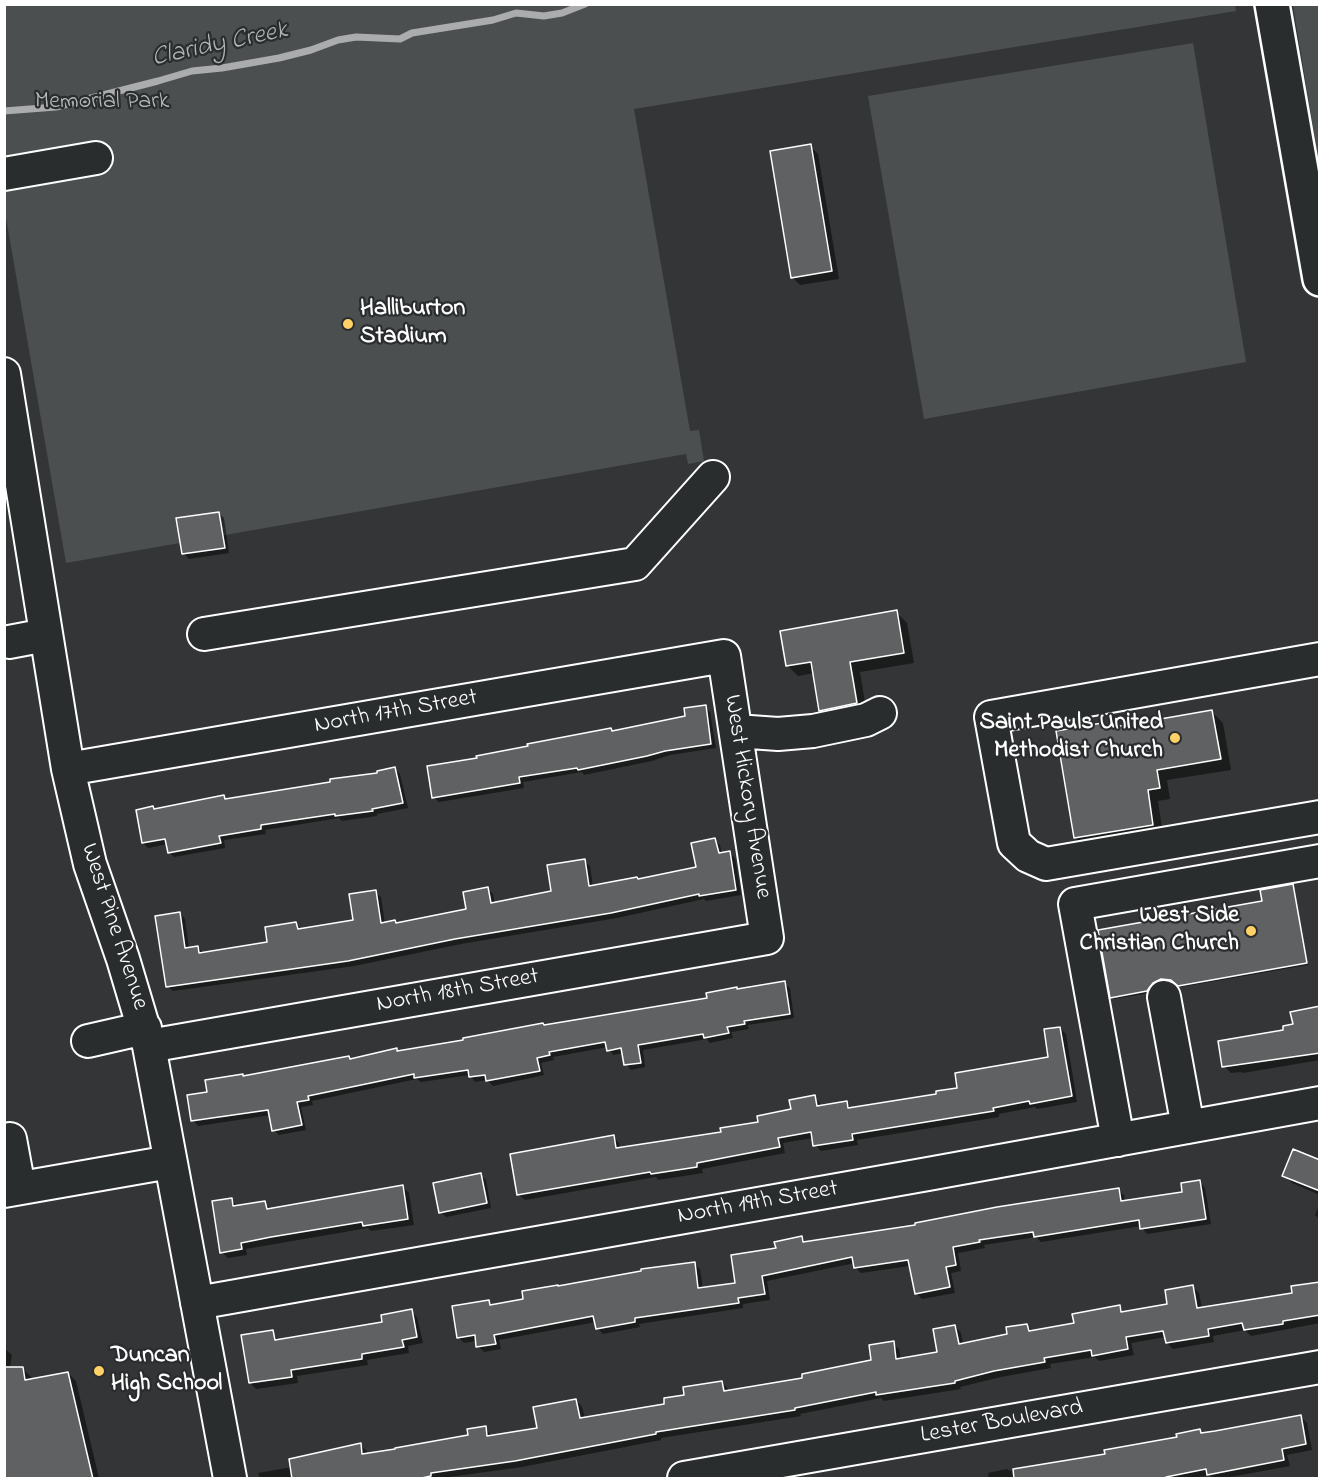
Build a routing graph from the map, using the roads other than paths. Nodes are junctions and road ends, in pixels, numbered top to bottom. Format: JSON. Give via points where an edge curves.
{"nodes":[{"id":1,"x":1272,"y":4,"type":"edge"},
{"id":2,"x":96,"y":158,"type":"dead end"},
{"id":3,"x":4,"y":174,"type":"edge"},
{"id":4,"x":1320,"y":279,"type":"edge"},
{"id":5,"x":4,"y":374,"type":"edge"},
{"id":6,"x":713,"y":477,"type":"dead end"},
{"id":7,"x":204,"y":634,"type":"dead end"},
{"id":8,"x":46,"y":635,"type":"junction"},
{"id":9,"x":9,"y":642,"type":"dead end"},
{"id":10,"x":724,"y":656,"type":"joint"},
{"id":11,"x":1320,"y":659,"type":"edge"},
{"id":12,"x":880,"y":713,"type":"dead end"},
{"id":13,"x":736,"y":731,"type":"junction"},
{"id":14,"x":68,"y":769,"type":"junction"},
{"id":15,"x":1320,"y":817,"type":"edge"},
{"id":16,"x":1320,"y":861,"type":"edge"},
{"id":17,"x":767,"y":938,"type":"joint"},
{"id":18,"x":1164,"y":997,"type":"dead end"},
{"id":19,"x":147,"y":1037,"type":"junction"},
{"id":20,"x":88,"y":1041,"type":"dead end"},
{"id":21,"x":1320,"y":1103,"type":"edge"},
{"id":22,"x":1188,"y":1127,"type":"junction"},
{"id":23,"x":10,"y":1139,"type":"dead end"},
{"id":24,"x":1118,"y":1140,"type":"junction"},
{"id":25,"x":170,"y":1162,"type":"junction"},
{"id":26,"x":12,"y":1190,"type":"edge"},
{"id":27,"x":197,"y":1303,"type":"junction"},
{"id":28,"x":1320,"y":1367,"type":"edge"},
{"id":29,"x":230,"y":1479,"type":"edge"},
{"id":30,"x":684,"y":1479,"type":"edge"}],
"edges":[{"from":1,"to":4,"type":"main road"},
{"from":2,"to":3,"type":"street"},
{"from":5,"to":8,"type":"street","name":"West Pine Avenue"},
{"from":6,"to":7,"type":"street","via":[[635,564]]},
{"from":8,"to":9,"type":"street"},
{"from":8,"to":14,"type":"street","name":"West Pine Avenue"},
{"from":10,"to":13,"type":"street","name":"West Hickory Avenue"},
{"from":10,"to":14,"type":"street","name":"North 17th Street"},
{"from":11,"to":15,"type":"street","via":[[991,717],[1014,843],[1028,856],[1046,864]]},
{"from":12,"to":13,"type":"street","via":[[866,720],[813,731]]},
{"from":13,"to":17,"type":"street","name":"West Hickory Avenue"},
{"from":14,"to":19,"type":"street","name":"West Pine Avenue","via":[[90,864]]},
{"from":16,"to":24,"type":"street","via":[[1075,904]]},
{"from":17,"to":19,"type":"street","name":"North 18th Street"},
{"from":18,"to":22,"type":"street"},
{"from":19,"to":20,"type":"street","name":"North 18th Street"},
{"from":19,"to":25,"type":"street","name":"West Pine Avenue"},
{"from":21,"to":22,"type":"street","name":"North 19th Street"},
{"from":22,"to":24,"type":"street","name":"North 19th Street"},
{"from":23,"to":26,"type":"street"},
{"from":24,"to":27,"type":"street","name":"North 19th Street"},
{"from":25,"to":26,"type":"street"},
{"from":25,"to":27,"type":"street","name":"West Pine Avenue"},
{"from":27,"to":29,"type":"street","name":"West Pine Avenue"},
{"from":28,"to":30,"type":"street","name":"Lester Boulevard"}]}
